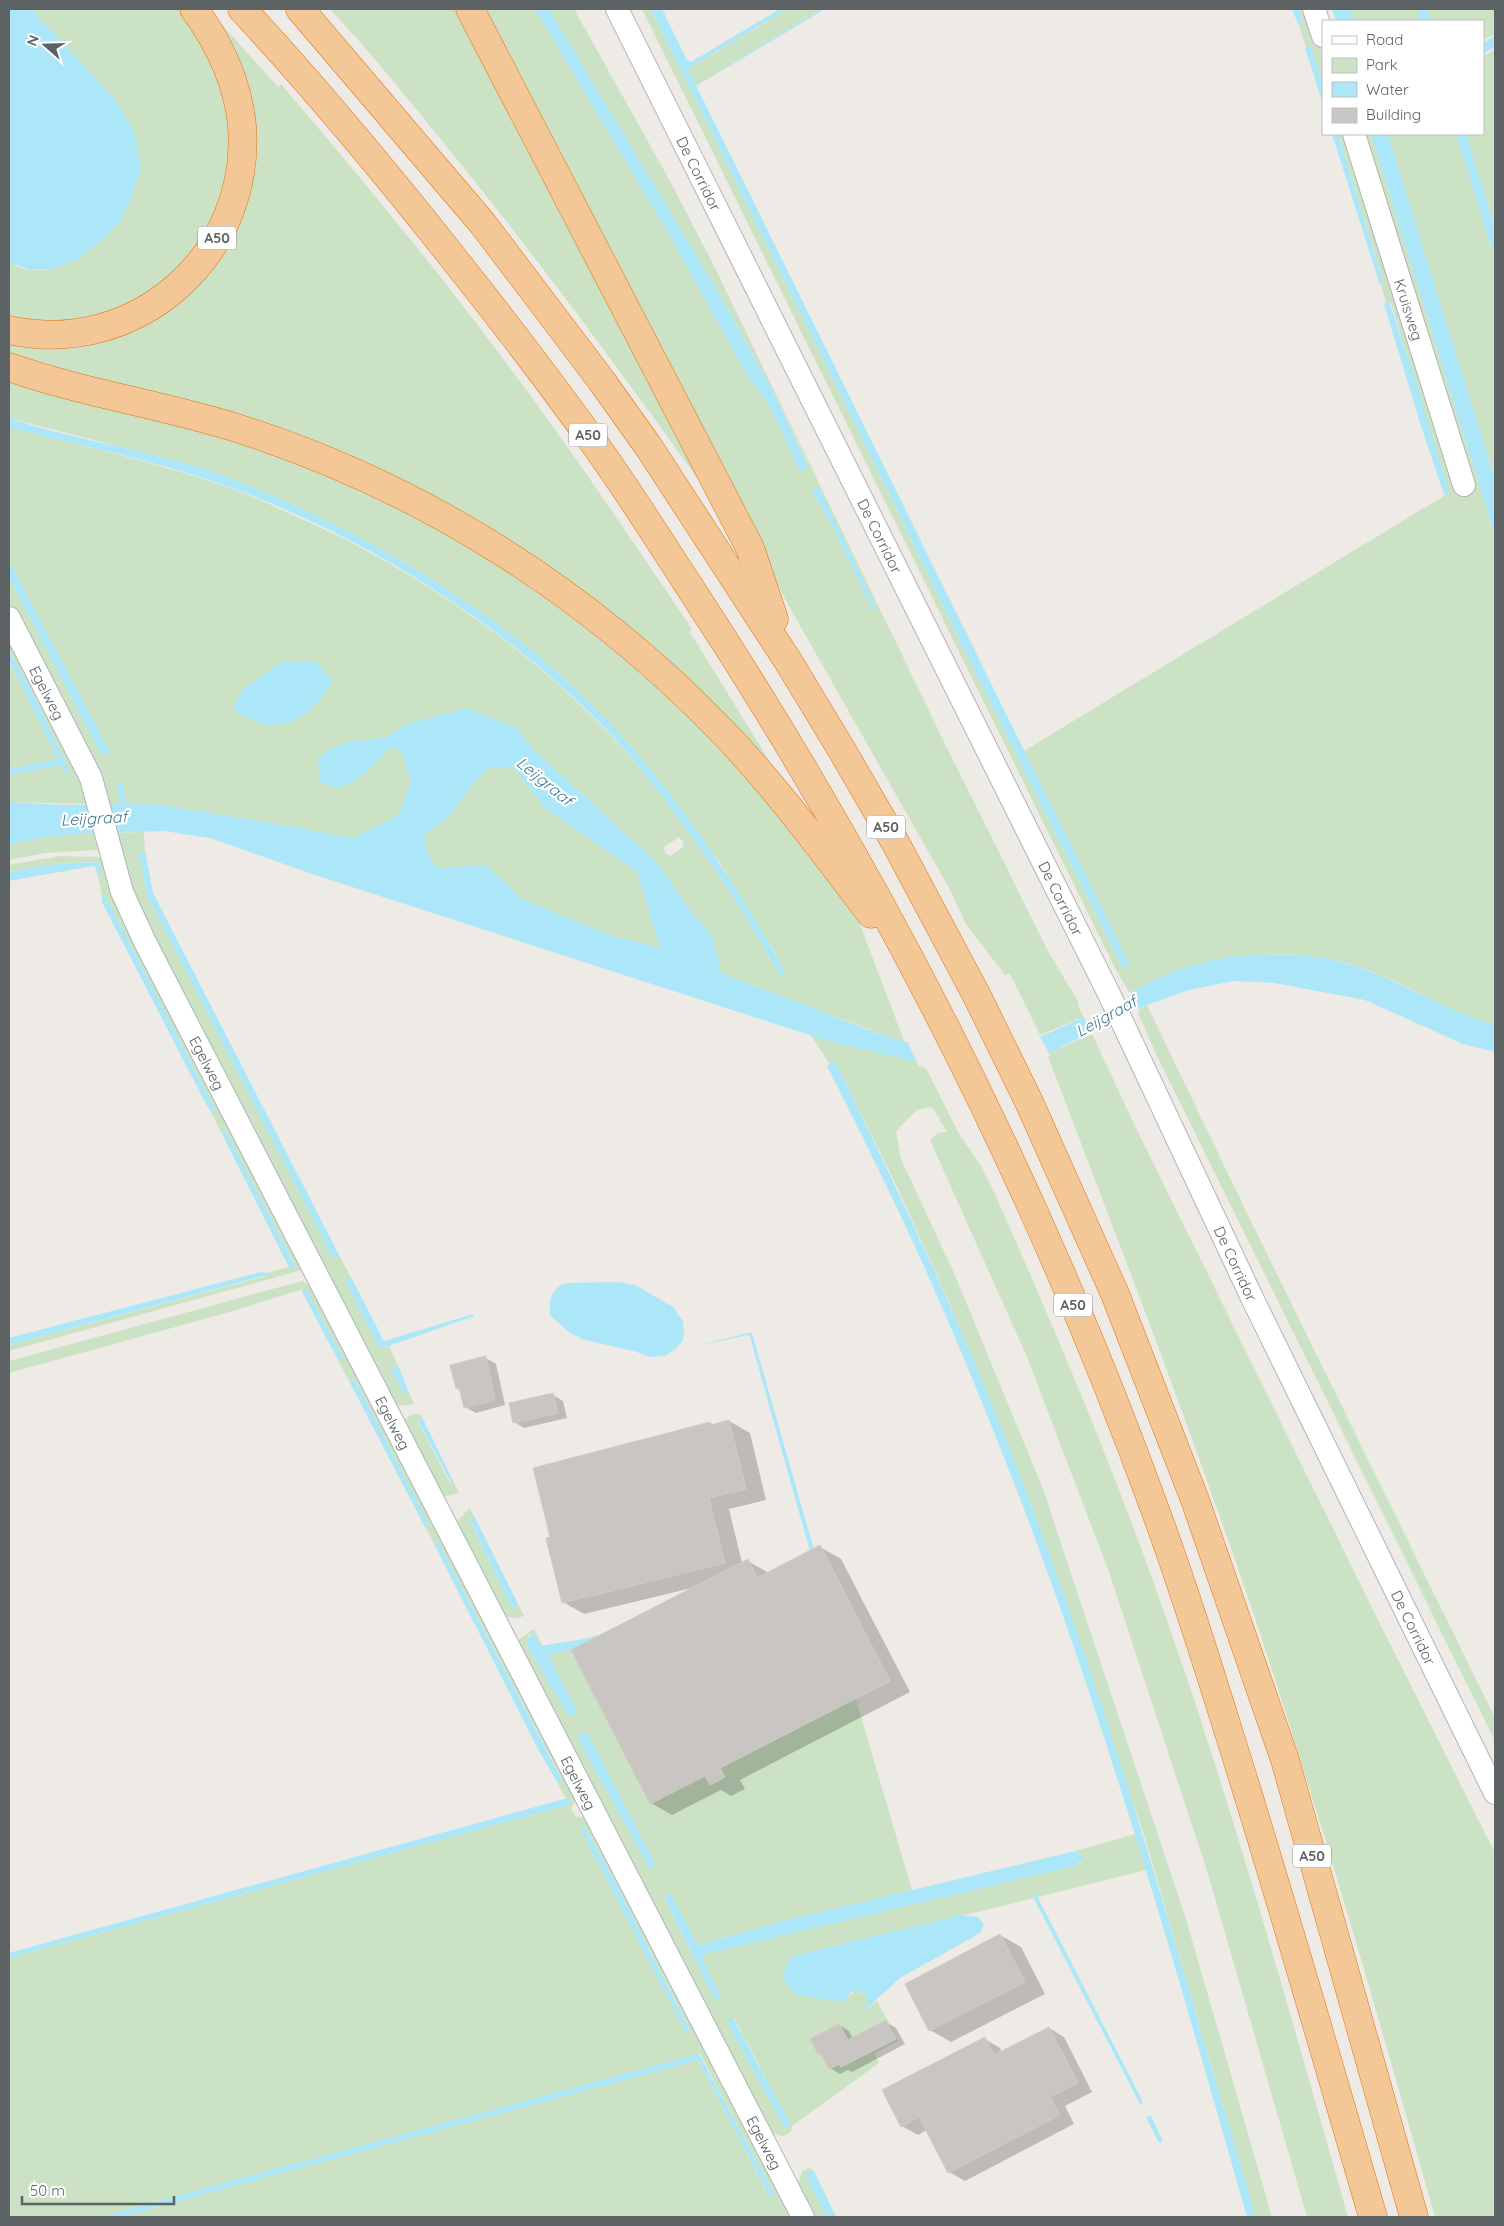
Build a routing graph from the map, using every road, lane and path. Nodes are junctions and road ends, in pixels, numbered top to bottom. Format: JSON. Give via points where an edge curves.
{"nodes":[{"id":1,"x":194,"y":9,"type":"edge"},
{"id":2,"x":242,"y":9,"type":"edge"},
{"id":3,"x":300,"y":9,"type":"edge"},
{"id":4,"x":470,"y":9,"type":"edge"},
{"id":5,"x":617,"y":9,"type":"edge"},
{"id":6,"x":1314,"y":9,"type":"edge"},
{"id":7,"x":1322,"y":33,"type":"edge"},
{"id":8,"x":1354,"y":135,"type":"edge"},
{"id":9,"x":9,"y":330,"type":"edge"},
{"id":10,"x":9,"y":367,"type":"edge"},
{"id":11,"x":1464,"y":485,"type":"dead end"},
{"id":12,"x":9,"y":618,"type":"edge"},
{"id":13,"x":788,"y":661,"type":"junction"},
{"id":14,"x":923,"y":986,"type":"junction"},
{"id":15,"x":1495,"y":1792,"type":"edge"},
{"id":16,"x":803,"y":2217,"type":"edge"},
{"id":17,"x":1372,"y":2217,"type":"edge"},
{"id":18,"x":1414,"y":2217,"type":"edge"}],
"edges":[{"from":1,"to":9,"type":"highway","number":"A50","via":[[224,58],[240,108],[242,127],[239,178],[234,200],[216,241],[190,276],[174,291],[125,320],[83,333],[42,335]]},
{"from":2,"to":14,"type":"highway","number":"A50","via":[[405,197],[593,441],[738,661],[866,876]]},
{"from":3,"to":13,"type":"highway","number":"A50","via":[[483,224],[601,380],[692,512]]},
{"from":4,"to":13,"type":"highway","number":"A50","via":[[750,548]]},
{"from":5,"to":15,"type":"street","name":"De Corridor","via":[[1109,994],[1255,1304]]},
{"from":6,"to":7,"type":"street"},
{"from":8,"to":11,"type":"street","name":"Kruisweg"},
{"from":10,"to":14,"type":"highway","number":"A50","via":[[148,403],[313,455],[430,509],[545,578],[632,646],[722,732],[775,791]]},
{"from":12,"to":16,"type":"street","name":"Egelweg","via":[[79,751],[96,794],[122,892],[144,942]]},
{"from":13,"to":18,"type":"highway","number":"A50","via":[[890,834],[977,996],[1029,1102],[1115,1294],[1194,1500],[1282,1751]]},
{"from":14,"to":17,"type":"highway","number":"A50","via":[[985,1107],[1043,1235],[1100,1368],[1154,1507],[1275,1880]]}]}
